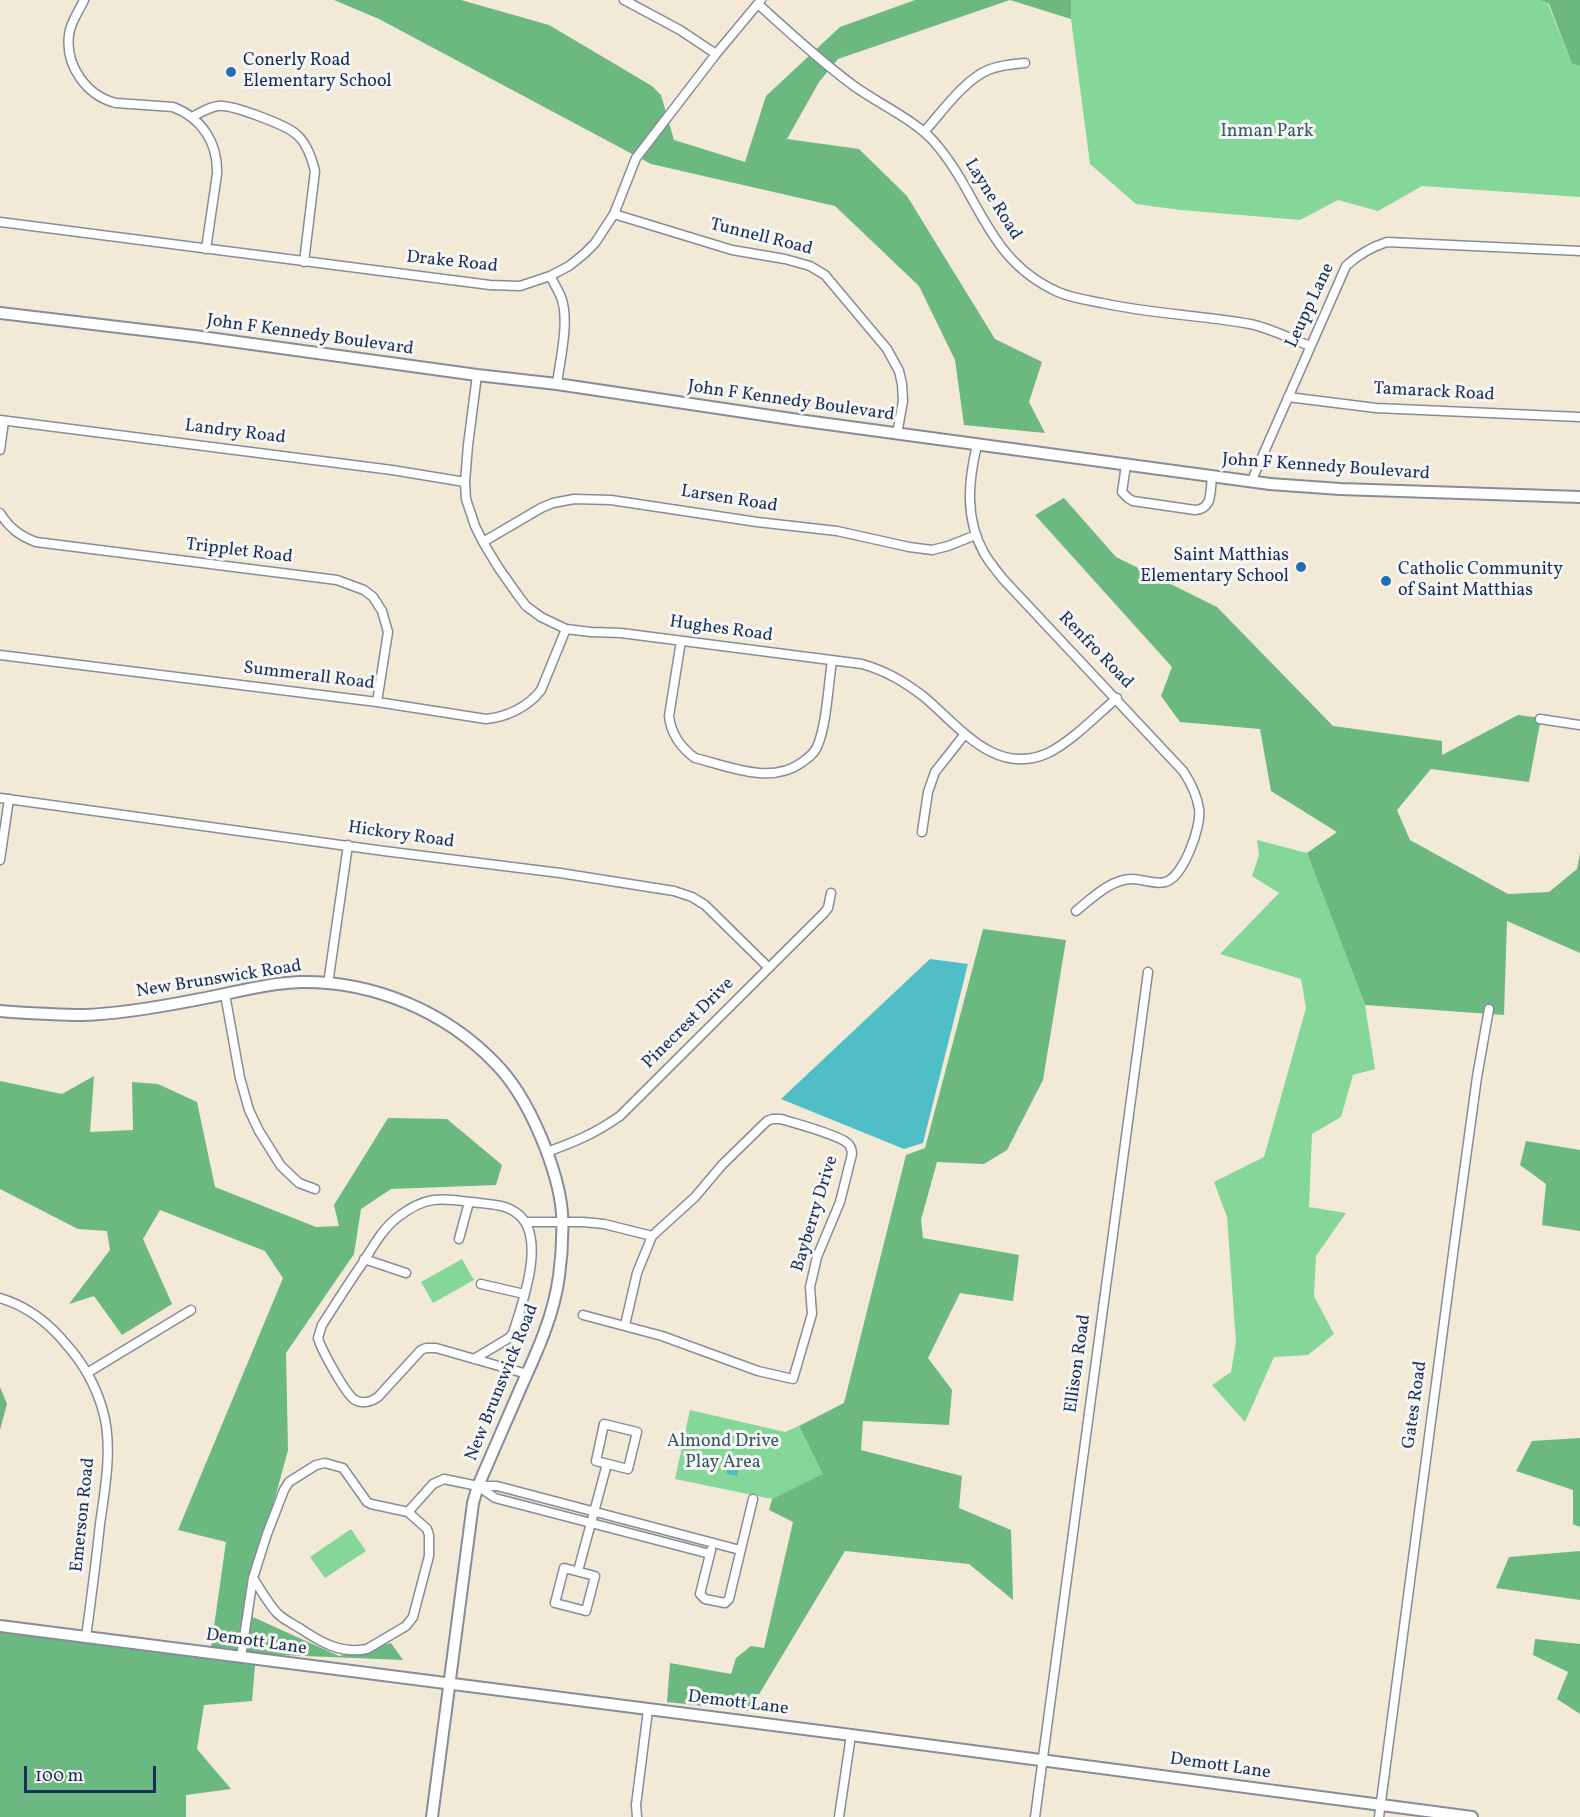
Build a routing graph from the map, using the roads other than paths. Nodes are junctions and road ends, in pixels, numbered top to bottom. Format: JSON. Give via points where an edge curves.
{"nodes":[{"id":1,"x":84,"y":0,"type":"edge"},
{"id":2,"x":624,"y":0,"type":"edge"},
{"id":3,"x":759,"y":2,"type":"edge"},
{"id":4,"x":716,"y":54,"type":"junction"},
{"id":5,"x":1025,"y":63,"type":"dead end"},
{"id":6,"x":192,"y":117,"type":"junction"},
{"id":7,"x":924,"y":132,"type":"junction"},
{"id":8,"x":614,"y":214,"type":"junction"},
{"id":9,"x":0,"y":222,"type":"edge"},
{"id":10,"x":206,"y":249,"type":"junction"},
{"id":11,"x":1580,"y":251,"type":"edge"},
{"id":12,"x":304,"y":262,"type":"junction"},
{"id":13,"x":550,"y":276,"type":"junction"},
{"id":14,"x":0,"y":313,"type":"edge"},
{"id":15,"x":1310,"y":346,"type":"junction"},
{"id":16,"x":477,"y":375,"type":"junction"},
{"id":17,"x":557,"y":384,"type":"junction"},
{"id":18,"x":1288,"y":396,"type":"junction"},
{"id":19,"x":1580,"y":417,"type":"edge"},
{"id":20,"x":2,"y":421,"type":"edge"},
{"id":21,"x":897,"y":434,"type":"junction"},
{"id":22,"x":977,"y":445,"type":"junction"},
{"id":23,"x":0,"y":450,"type":"edge"},
{"id":24,"x":1126,"y":465,"type":"junction"},
{"id":25,"x":1212,"y":477,"type":"junction"},
{"id":26,"x":465,"y":482,"type":"junction"},
{"id":27,"x":1251,"y":482,"type":"junction"},
{"id":28,"x":1580,"y":497,"type":"edge"},
{"id":29,"x":0,"y":513,"type":"edge"},
{"id":30,"x":976,"y":535,"type":"junction"},
{"id":31,"x":483,"y":542,"type":"junction"},
{"id":32,"x":566,"y":629,"type":"junction"},
{"id":33,"x":681,"y":641,"type":"junction"},
{"id":34,"x":0,"y":655,"type":"edge"},
{"id":35,"x":832,"y":661,"type":"junction"},
{"id":36,"x":1117,"y":698,"type":"junction"},
{"id":37,"x":377,"y":702,"type":"junction"},
{"id":38,"x":1540,"y":719,"type":"dead end"},
{"id":39,"x":1580,"y":725,"type":"edge"},
{"id":40,"x":965,"y":734,"type":"junction"},
{"id":41,"x":5,"y":798,"type":"edge"},
{"id":42,"x":922,"y":832,"type":"dead end"},
{"id":43,"x":348,"y":845,"type":"junction"},
{"id":44,"x":0,"y":860,"type":"edge"},
{"id":45,"x":831,"y":893,"type":"dead end"},
{"id":46,"x":1077,"y":911,"type":"dead end"},
{"id":47,"x":769,"y":968,"type":"junction"},
{"id":48,"x":1148,"y":972,"type":"dead end"},
{"id":49,"x":328,"y":984,"type":"junction"},
{"id":50,"x":225,"y":994,"type":"junction"},
{"id":51,"x":1489,"y":1010,"type":"dead end"},
{"id":52,"x":0,"y":1011,"type":"edge"},
{"id":53,"x":547,"y":1152,"type":"junction"},
{"id":54,"x":315,"y":1189,"type":"dead end"},
{"id":55,"x":469,"y":1202,"type":"junction"},
{"id":56,"x":526,"y":1222,"type":"junction"},
{"id":57,"x":562,"y":1223,"type":"junction"},
{"id":58,"x":652,"y":1236,"type":"junction"},
{"id":59,"x":459,"y":1239,"type":"dead end"},
{"id":60,"x":364,"y":1259,"type":"junction"},
{"id":61,"x":406,"y":1273,"type":"dead end"},
{"id":62,"x":481,"y":1284,"type":"dead end"},
{"id":63,"x":524,"y":1294,"type":"junction"},
{"id":64,"x":0,"y":1298,"type":"edge"},
{"id":65,"x":191,"y":1310,"type":"dead end"},
{"id":66,"x":583,"y":1315,"type":"dead end"},
{"id":67,"x":625,"y":1325,"type":"junction"},
{"id":68,"x":474,"y":1359,"type":"junction"},
{"id":69,"x":87,"y":1373,"type":"junction"},
{"id":70,"x":527,"y":1374,"type":"junction"},
{"id":71,"x":607,"y":1464,"type":"junction"},
{"id":72,"x":478,"y":1486,"type":"junction"},
{"id":73,"x":753,"y":1499,"type":"dead end"},
{"id":74,"x":408,"y":1512,"type":"junction"},
{"id":75,"x":595,"y":1512,"type":"junction"},
{"id":76,"x":592,"y":1523,"type":"junction"},
{"id":77,"x":713,"y":1542,"type":"junction"},
{"id":78,"x":740,"y":1550,"type":"junction"},
{"id":79,"x":710,"y":1554,"type":"junction"},
{"id":80,"x":578,"y":1571,"type":"junction"},
{"id":81,"x":253,"y":1578,"type":"junction"},
{"id":82,"x":0,"y":1626,"type":"edge"},
{"id":83,"x":86,"y":1637,"type":"junction"},
{"id":84,"x":241,"y":1657,"type":"junction"},
{"id":85,"x":449,"y":1683,"type":"junction"},
{"id":86,"x":648,"y":1710,"type":"junction"},
{"id":87,"x":851,"y":1735,"type":"junction"},
{"id":88,"x":1042,"y":1760,"type":"junction"},
{"id":89,"x":1380,"y":1805,"type":"junction"},
{"id":90,"x":432,"y":1817,"type":"edge"},
{"id":91,"x":637,"y":1817,"type":"edge"},
{"id":92,"x":839,"y":1817,"type":"edge"},
{"id":93,"x":1035,"y":1817,"type":"edge"},
{"id":94,"x":1379,"y":1817,"type":"edge"},
{"id":95,"x":1472,"y":1817,"type":"edge"}],
"edges":[{"from":1,"to":6,"type":"street","via":[[69,33],[68,49],[84,84],[107,101],[173,107]]},
{"from":2,"to":4,"type":"street"},
{"from":3,"to":4,"type":"street","name":"Drake Road"},
{"from":3,"to":7,"type":"street","name":"Layne Road","via":[[855,87]]},
{"from":4,"to":8,"type":"street","name":"Drake Road","via":[[636,158]]},
{"from":5,"to":7,"type":"street","via":[[977,75]]},
{"from":6,"to":10,"type":"street","via":[[209,135],[218,164]]},
{"from":6,"to":12,"type":"street","via":[[211,107],[227,106],[288,129],[301,139],[315,171]]},
{"from":7,"to":15,"type":"street","name":"Layne Road","via":[[952,166],[996,242],[1030,277],[1057,292],[1116,306],[1252,325]]},
{"from":8,"to":13,"type":"street","name":"Drake Road","via":[[584,254]]},
{"from":8,"to":21,"type":"street","name":"Tunnell Road","via":[[732,250],[810,266],[825,275],[887,349],[899,371],[903,401]]},
{"from":9,"to":10,"type":"street","name":"Drake Road"},
{"from":10,"to":12,"type":"street","name":"Drake Road"},
{"from":11,"to":15,"type":"street","name":"Leupp Lane","via":[[1387,242],[1346,266]]},
{"from":12,"to":13,"type":"street","name":"Drake Road","via":[[490,285],[520,286]]},
{"from":13,"to":17,"type":"street","via":[[561,297],[565,325]]},
{"from":14,"to":16,"type":"street","name":"John F Kennedy Boulevard"},
{"from":15,"to":18,"type":"street","name":"Leupp Lane"},
{"from":16,"to":17,"type":"street","name":"John F Kennedy Boulevard"},
{"from":16,"to":26,"type":"street","name":"Hughes Road"},
{"from":17,"to":21,"type":"street","name":"John F Kennedy Boulevard"},
{"from":18,"to":19,"type":"street","name":"Tamarack Road","via":[[1376,408]]},
{"from":18,"to":27,"type":"street","name":"Leupp Lane"},
{"from":20,"to":23,"type":"street"},
{"from":20,"to":26,"type":"street","name":"Landry Road"},
{"from":21,"to":22,"type":"street","name":"John F Kennedy Boulevard"},
{"from":22,"to":24,"type":"street","name":"John F Kennedy Boulevard"},
{"from":22,"to":30,"type":"street","name":"Renfro Road","via":[[969,499]]},
{"from":24,"to":25,"type":"street","name":"John F Kennedy Boulevard"},
{"from":24,"to":25,"type":"street","via":[[1122,492],[1128,498],[1195,510],[1208,504]]},
{"from":25,"to":27,"type":"street","name":"John F Kennedy Boulevard"},
{"from":26,"to":31,"type":"street","name":"Hughes Road","via":[[466,500]]},
{"from":27,"to":28,"type":"street","name":"John F Kennedy Boulevard"},
{"from":29,"to":37,"type":"street","name":"Tripplet Road","via":[[21,537],[36,542],[337,580],[364,590],[382,611],[388,632]]},
{"from":30,"to":31,"type":"street","name":"Larsen Road","via":[[932,550],[837,531],[611,500],[574,499],[541,508]]},
{"from":30,"to":36,"type":"street","name":"Renfro Road","via":[[1003,579]]},
{"from":31,"to":32,"type":"street","name":"Hughes Road","via":[[526,606]]},
{"from":32,"to":33,"type":"street","name":"Hughes Road"},
{"from":32,"to":37,"type":"street","name":"Summerall Road","via":[[541,690],[508,714],[478,718]]},
{"from":33,"to":35,"type":"street","name":"Hughes Road"},
{"from":33,"to":35,"type":"street","via":[[669,716],[676,739],[695,758],[766,774],[785,772],[816,750]]},
{"from":34,"to":37,"type":"street","name":"Summerall Road"},
{"from":35,"to":40,"type":"street","name":"Hughes Road","via":[[885,671],[922,696]]},
{"from":36,"to":40,"type":"street","name":"Hughes Road","via":[[1050,752],[1033,758],[1011,758],[986,751]]},
{"from":36,"to":46,"type":"street","name":"Renfro Road","via":[[1184,771],[1194,788],[1199,825],[1176,874],[1168,881],[1125,880],[1099,892]]},
{"from":38,"to":39,"type":"street"},
{"from":40,"to":42,"type":"street","via":[[935,772]]},
{"from":41,"to":43,"type":"street","name":"Hickory Road"},
{"from":41,"to":44,"type":"street"},
{"from":43,"to":47,"type":"street","name":"Hickory Road","via":[[674,891],[705,905]]},
{"from":43,"to":49,"type":"street"},
{"from":45,"to":47,"type":"street","name":"Pinecrest Drive","via":[[828,909]]},
{"from":47,"to":53,"type":"street","name":"Pinecrest Drive","via":[[620,1116],[589,1136]]},
{"from":48,"to":88,"type":"street","name":"Ellison Road"},
{"from":49,"to":50,"type":"street","name":"New Brunswick Road","via":[[301,982]]},
{"from":49,"to":53,"type":"street","name":"New Brunswick Road","via":[[403,1000],[441,1020],[474,1044],[513,1085]]},
{"from":50,"to":52,"type":"street","name":"New Brunswick Road","via":[[104,1014]]},
{"from":50,"to":54,"type":"street","via":[[249,1110],[281,1166],[299,1184]]},
{"from":51,"to":89,"type":"street","name":"Gates Road","via":[[1454,1243]]},
{"from":53,"to":57,"type":"street","name":"New Brunswick Road"},
{"from":55,"to":56,"type":"street","via":[[508,1208]]},
{"from":55,"to":59,"type":"street"},
{"from":55,"to":60,"type":"street","via":[[433,1199],[417,1204],[389,1224]]},
{"from":56,"to":57,"type":"street"},
{"from":56,"to":63,"type":"street","via":[[533,1256]]},
{"from":57,"to":58,"type":"street","via":[[604,1224]]},
{"from":57,"to":70,"type":"street","name":"New Brunswick Road","via":[[555,1298]]},
{"from":58,"to":67,"type":"street","name":"Bayberry Drive","via":[[637,1273]]},
{"from":58,"to":67,"type":"street","name":"Bayberry Drive","via":[[767,1121],[781,1119],[838,1138],[852,1149],[840,1202],[817,1257],[810,1287],[812,1314],[793,1379],[758,1371]]},
{"from":60,"to":61,"type":"street"},
{"from":60,"to":68,"type":"street","via":[[322,1325],[318,1338],[352,1398],[362,1402],[374,1400],[426,1348]]},
{"from":62,"to":63,"type":"street"},
{"from":63,"to":68,"type":"street","via":[[511,1335]]},
{"from":64,"to":69,"type":"street","name":"Emerson Road","via":[[25,1307],[48,1324]]},
{"from":65,"to":69,"type":"street"},
{"from":66,"to":67,"type":"street"},
{"from":68,"to":70,"type":"street"},
{"from":69,"to":83,"type":"street","name":"Emerson Road","via":[[104,1413],[108,1464]]},
{"from":70,"to":72,"type":"street","name":"New Brunswick Road"},
{"from":71,"to":71,"type":"street","via":[[628,1469],[637,1432],[604,1424],[596,1461]]},
{"from":71,"to":75,"type":"street"},
{"from":72,"to":74,"type":"street","via":[[444,1479],[433,1484]]},
{"from":72,"to":75,"type":"street","via":[[497,1486]]},
{"from":72,"to":76,"type":"street","via":[[495,1498]]},
{"from":72,"to":85,"type":"street","name":"New Brunswick Road"},
{"from":73,"to":78,"type":"street"},
{"from":74,"to":81,"type":"street","via":[[367,1502],[343,1468],[324,1463],[311,1467],[289,1482],[284,1491]]},
{"from":74,"to":81,"type":"street","via":[[427,1529],[430,1541],[413,1617],[406,1626],[367,1649],[324,1644],[275,1611]]},
{"from":75,"to":76,"type":"street"},
{"from":75,"to":77,"type":"street"},
{"from":76,"to":79,"type":"street"},
{"from":76,"to":80,"type":"street"},
{"from":77,"to":78,"type":"street"},
{"from":77,"to":79,"type":"street"},
{"from":78,"to":79,"type":"street","via":[[729,1599],[721,1604],[700,1594]]},
{"from":80,"to":80,"type":"street","via":[[564,1568],[555,1603],[586,1611],[595,1575]]},
{"from":81,"to":84,"type":"street"},
{"from":82,"to":83,"type":"street","name":"Demott Lane"},
{"from":83,"to":84,"type":"street","name":"Demott Lane"},
{"from":84,"to":85,"type":"street","name":"Demott Lane"},
{"from":85,"to":86,"type":"street","name":"Demott Lane"},
{"from":85,"to":90,"type":"street","name":"New Brunswick Road"},
{"from":86,"to":87,"type":"street","name":"Demott Lane"},
{"from":86,"to":91,"type":"street"},
{"from":87,"to":88,"type":"street","name":"Demott Lane"},
{"from":87,"to":92,"type":"street"},
{"from":88,"to":89,"type":"street","name":"Demott Lane"},
{"from":88,"to":93,"type":"street","name":"Ellison Road"},
{"from":89,"to":94,"type":"street","name":"Gates Road"},
{"from":89,"to":95,"type":"street","name":"Demott Lane"}]}
